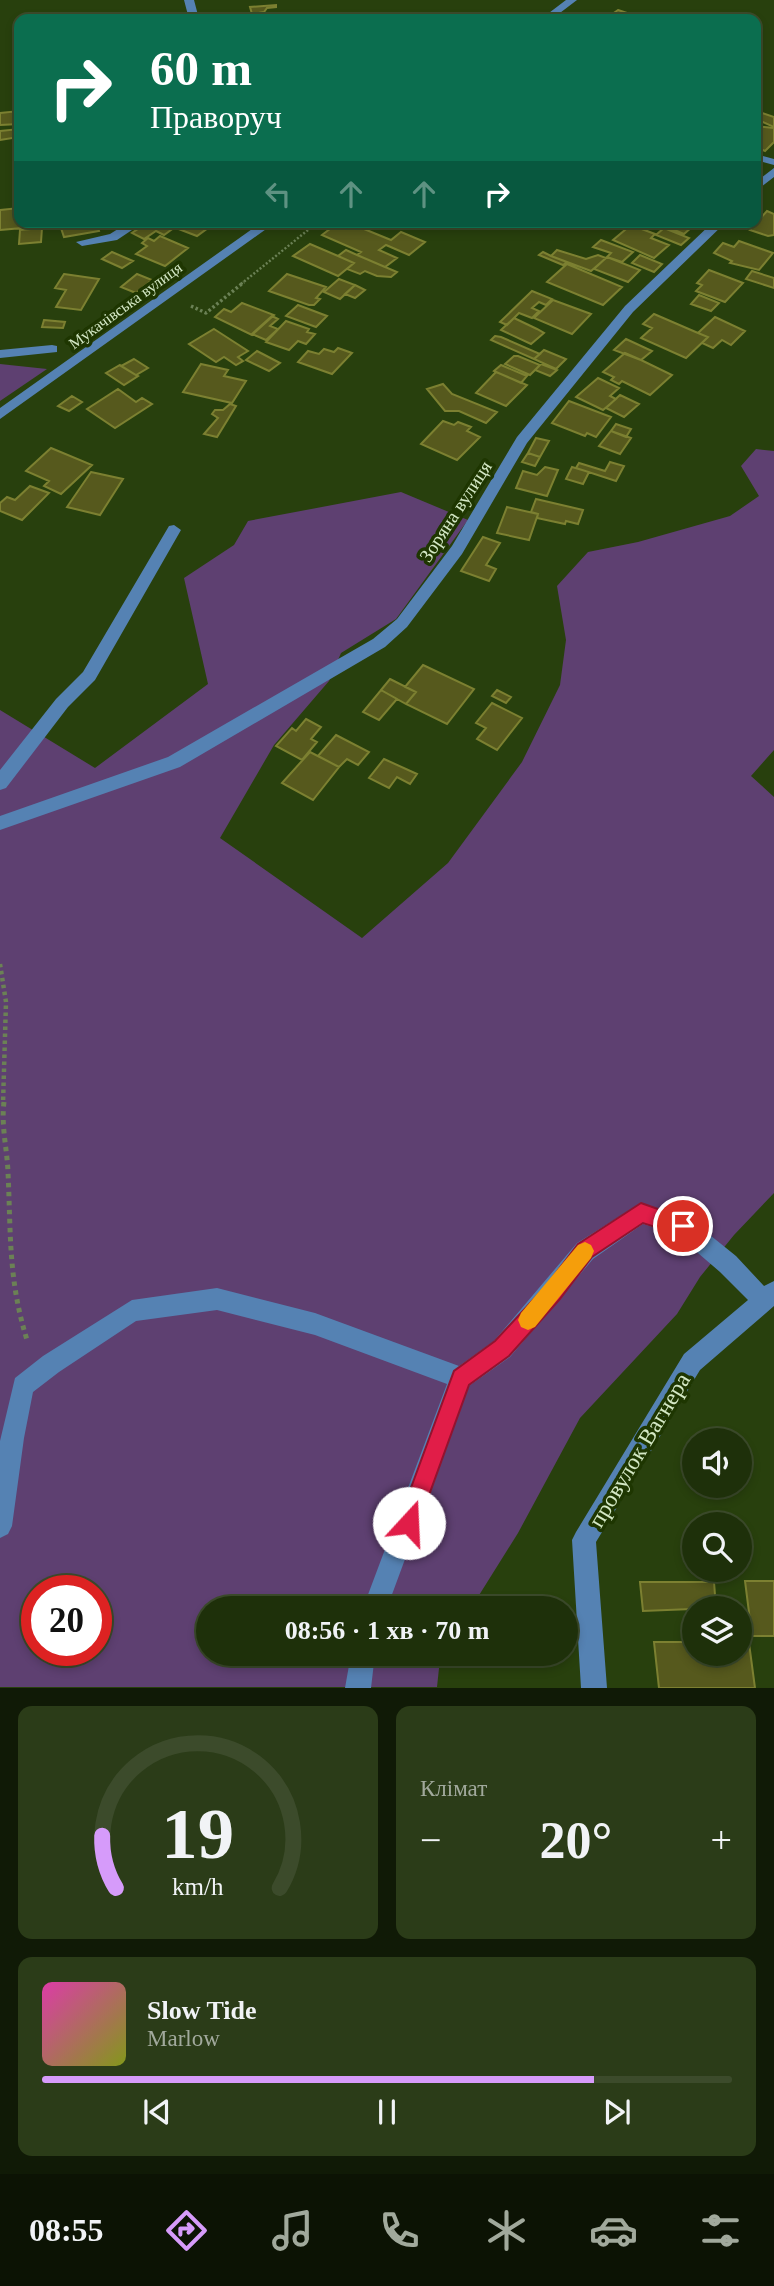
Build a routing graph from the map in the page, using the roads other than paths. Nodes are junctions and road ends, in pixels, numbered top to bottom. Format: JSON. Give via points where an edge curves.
{"nodes":[{"id":1,"x":572,"y":0,"type":"edge"},
{"id":2,"x":553,"y":14,"type":"edge"},
{"id":3,"x":774,"y":171,"type":"edge"},
{"id":4,"x":761,"y":183,"type":"edge"},
{"id":5,"x":128,"y":228,"type":"edge"},
{"id":6,"x":262,"y":228,"type":"edge"},
{"id":7,"x":714,"y":228,"type":"edge"},
{"id":8,"x":82,"y":243,"type":"dead end"},
{"id":9,"x":52,"y":349,"type":"dead end"},
{"id":10,"x":0,"y":354,"type":"edge"},
{"id":11,"x":0,"y":415,"type":"edge"},
{"id":12,"x":174,"y":530,"type":"dead end"},
{"id":13,"x":0,"y":783,"type":"edge"},
{"id":14,"x":0,"y":823,"type":"edge"},
{"id":15,"x":769,"y":1297,"type":"edge"},
{"id":16,"x":461,"y":1378,"type":"junction"},
{"id":17,"x":0,"y":1526,"type":"edge"},
{"id":18,"x":379,"y":1596,"type":"edge"},
{"id":19,"x":361,"y":1666,"type":"edge"},
{"id":20,"x":358,"y":1688,"type":"edge"},
{"id":21,"x":594,"y":1688,"type":"edge"}],
"edges":[{"from":1,"to":2,"type":"street"},
{"from":3,"to":4,"type":"street"},
{"from":5,"to":8,"type":"street","via":[[113,237]]},
{"from":6,"to":11,"type":"street","name":"Мукачівська вулиця"},
{"from":7,"to":14,"type":"street","name":"Зоряна вулиця","via":[[629,309],[522,440],[457,550],[402,623],[379,643],[174,762]]},
{"from":9,"to":10,"type":"street"},
{"from":12,"to":13,"type":"street","via":[[89,677],[62,703]]},
{"from":15,"to":16,"type":"street","via":[[683,1226],[641,1213],[585,1251],[502,1349]]},
{"from":15,"to":21,"type":"street","name":"провулок Вагнера","via":[[692,1362],[584,1540]]},
{"from":16,"to":17,"type":"street","via":[[315,1324],[217,1300],[132,1311],[23,1386]]},
{"from":16,"to":18,"type":"street"},
{"from":19,"to":20,"type":"street"}]}
